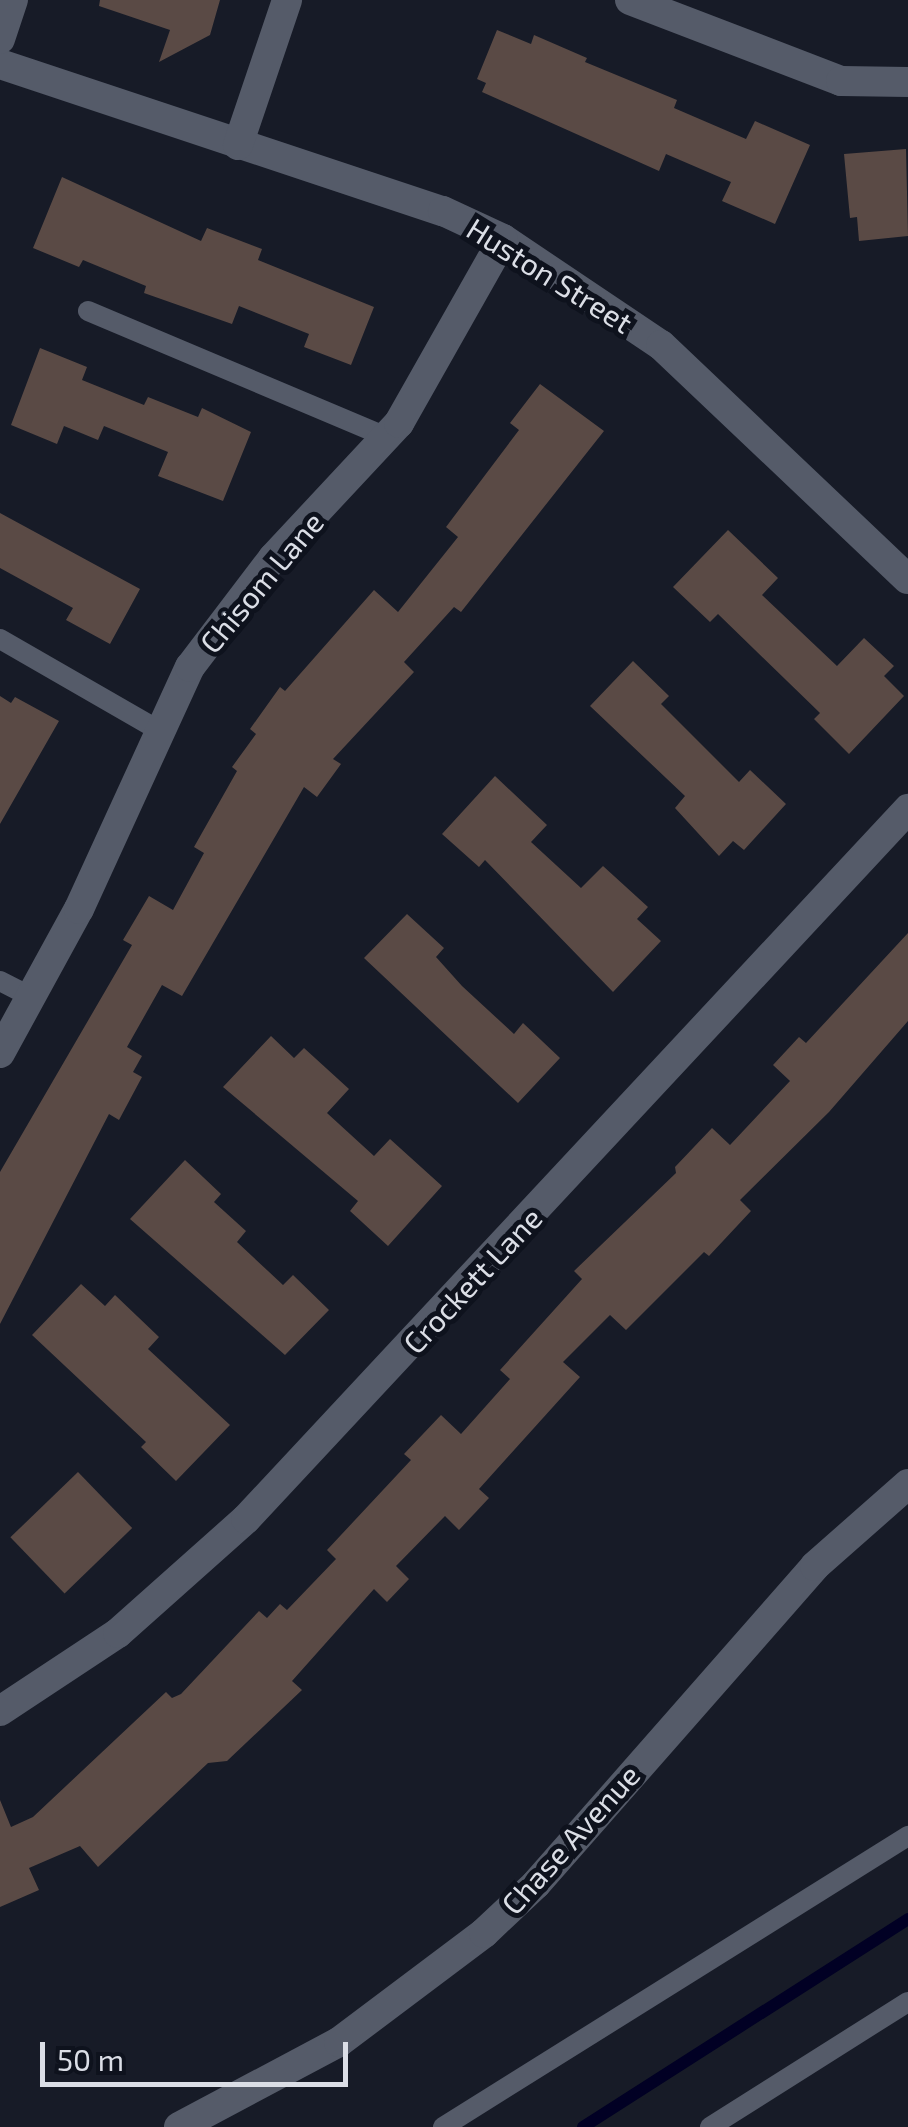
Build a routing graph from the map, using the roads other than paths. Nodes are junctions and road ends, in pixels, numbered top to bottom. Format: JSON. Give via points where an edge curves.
{"nodes":[{"id":1,"x":13,"y":0,"type":"edge"},
{"id":2,"x":287,"y":0,"type":"edge"},
{"id":3,"x":645,"y":3,"type":"edge"},
{"id":4,"x":0,"y":38,"type":"edge"},
{"id":5,"x":0,"y":64,"type":"edge"},
{"id":6,"x":908,"y":82,"type":"edge"},
{"id":7,"x":238,"y":145,"type":"junction"},
{"id":8,"x":503,"y":239,"type":"junction"},
{"id":9,"x":88,"y":311,"type":"dead end"},
{"id":10,"x":386,"y":437,"type":"junction"},
{"id":11,"x":908,"y":579,"type":"edge"},
{"id":12,"x":0,"y":639,"type":"edge"},
{"id":13,"x":158,"y":730,"type":"junction"},
{"id":14,"x":908,"y":809,"type":"edge"},
{"id":15,"x":0,"y":982,"type":"edge"},
{"id":16,"x":34,"y":998,"type":"junction"},
{"id":17,"x":0,"y":1053,"type":"edge"},
{"id":18,"x":908,"y":1484,"type":"edge"},
{"id":19,"x":0,"y":1711,"type":"edge"},
{"id":20,"x":908,"y":1836,"type":"edge"},
{"id":21,"x":908,"y":2002,"type":"edge"},
{"id":22,"x":179,"y":2127,"type":"edge"},
{"id":23,"x":443,"y":2127,"type":"edge"},
{"id":24,"x":710,"y":2127,"type":"edge"}],
"edges":[{"from":1,"to":4,"type":"street"},
{"from":2,"to":7,"type":"street"},
{"from":3,"to":6,"type":"street","via":[[841,81]]},
{"from":5,"to":7,"type":"street","name":"Huston Street"},
{"from":7,"to":8,"type":"street","name":"Huston Street","via":[[443,212]]},
{"from":8,"to":10,"type":"street","name":"Chisom Lane","via":[[444,352]]},
{"from":8,"to":11,"type":"street","name":"Huston Street","via":[[660,345]]},
{"from":9,"to":10,"type":"lane"},
{"from":10,"to":13,"type":"street","name":"Chisom Lane","via":[[229,610]]},
{"from":12,"to":13,"type":"lane"},
{"from":13,"to":16,"type":"street","name":"Chisom Lane"},
{"from":14,"to":19,"type":"street","name":"Crockett Lane","via":[[246,1519],[118,1633]]},
{"from":15,"to":16,"type":"lane"},
{"from":16,"to":17,"type":"street","name":"Chisom Lane"},
{"from":18,"to":22,"type":"street","name":"Chase Avenue","via":[[815,1566],[536,1884],[484,1933],[339,2042]]},
{"from":20,"to":23,"type":"lane"},
{"from":21,"to":24,"type":"lane"}]}
